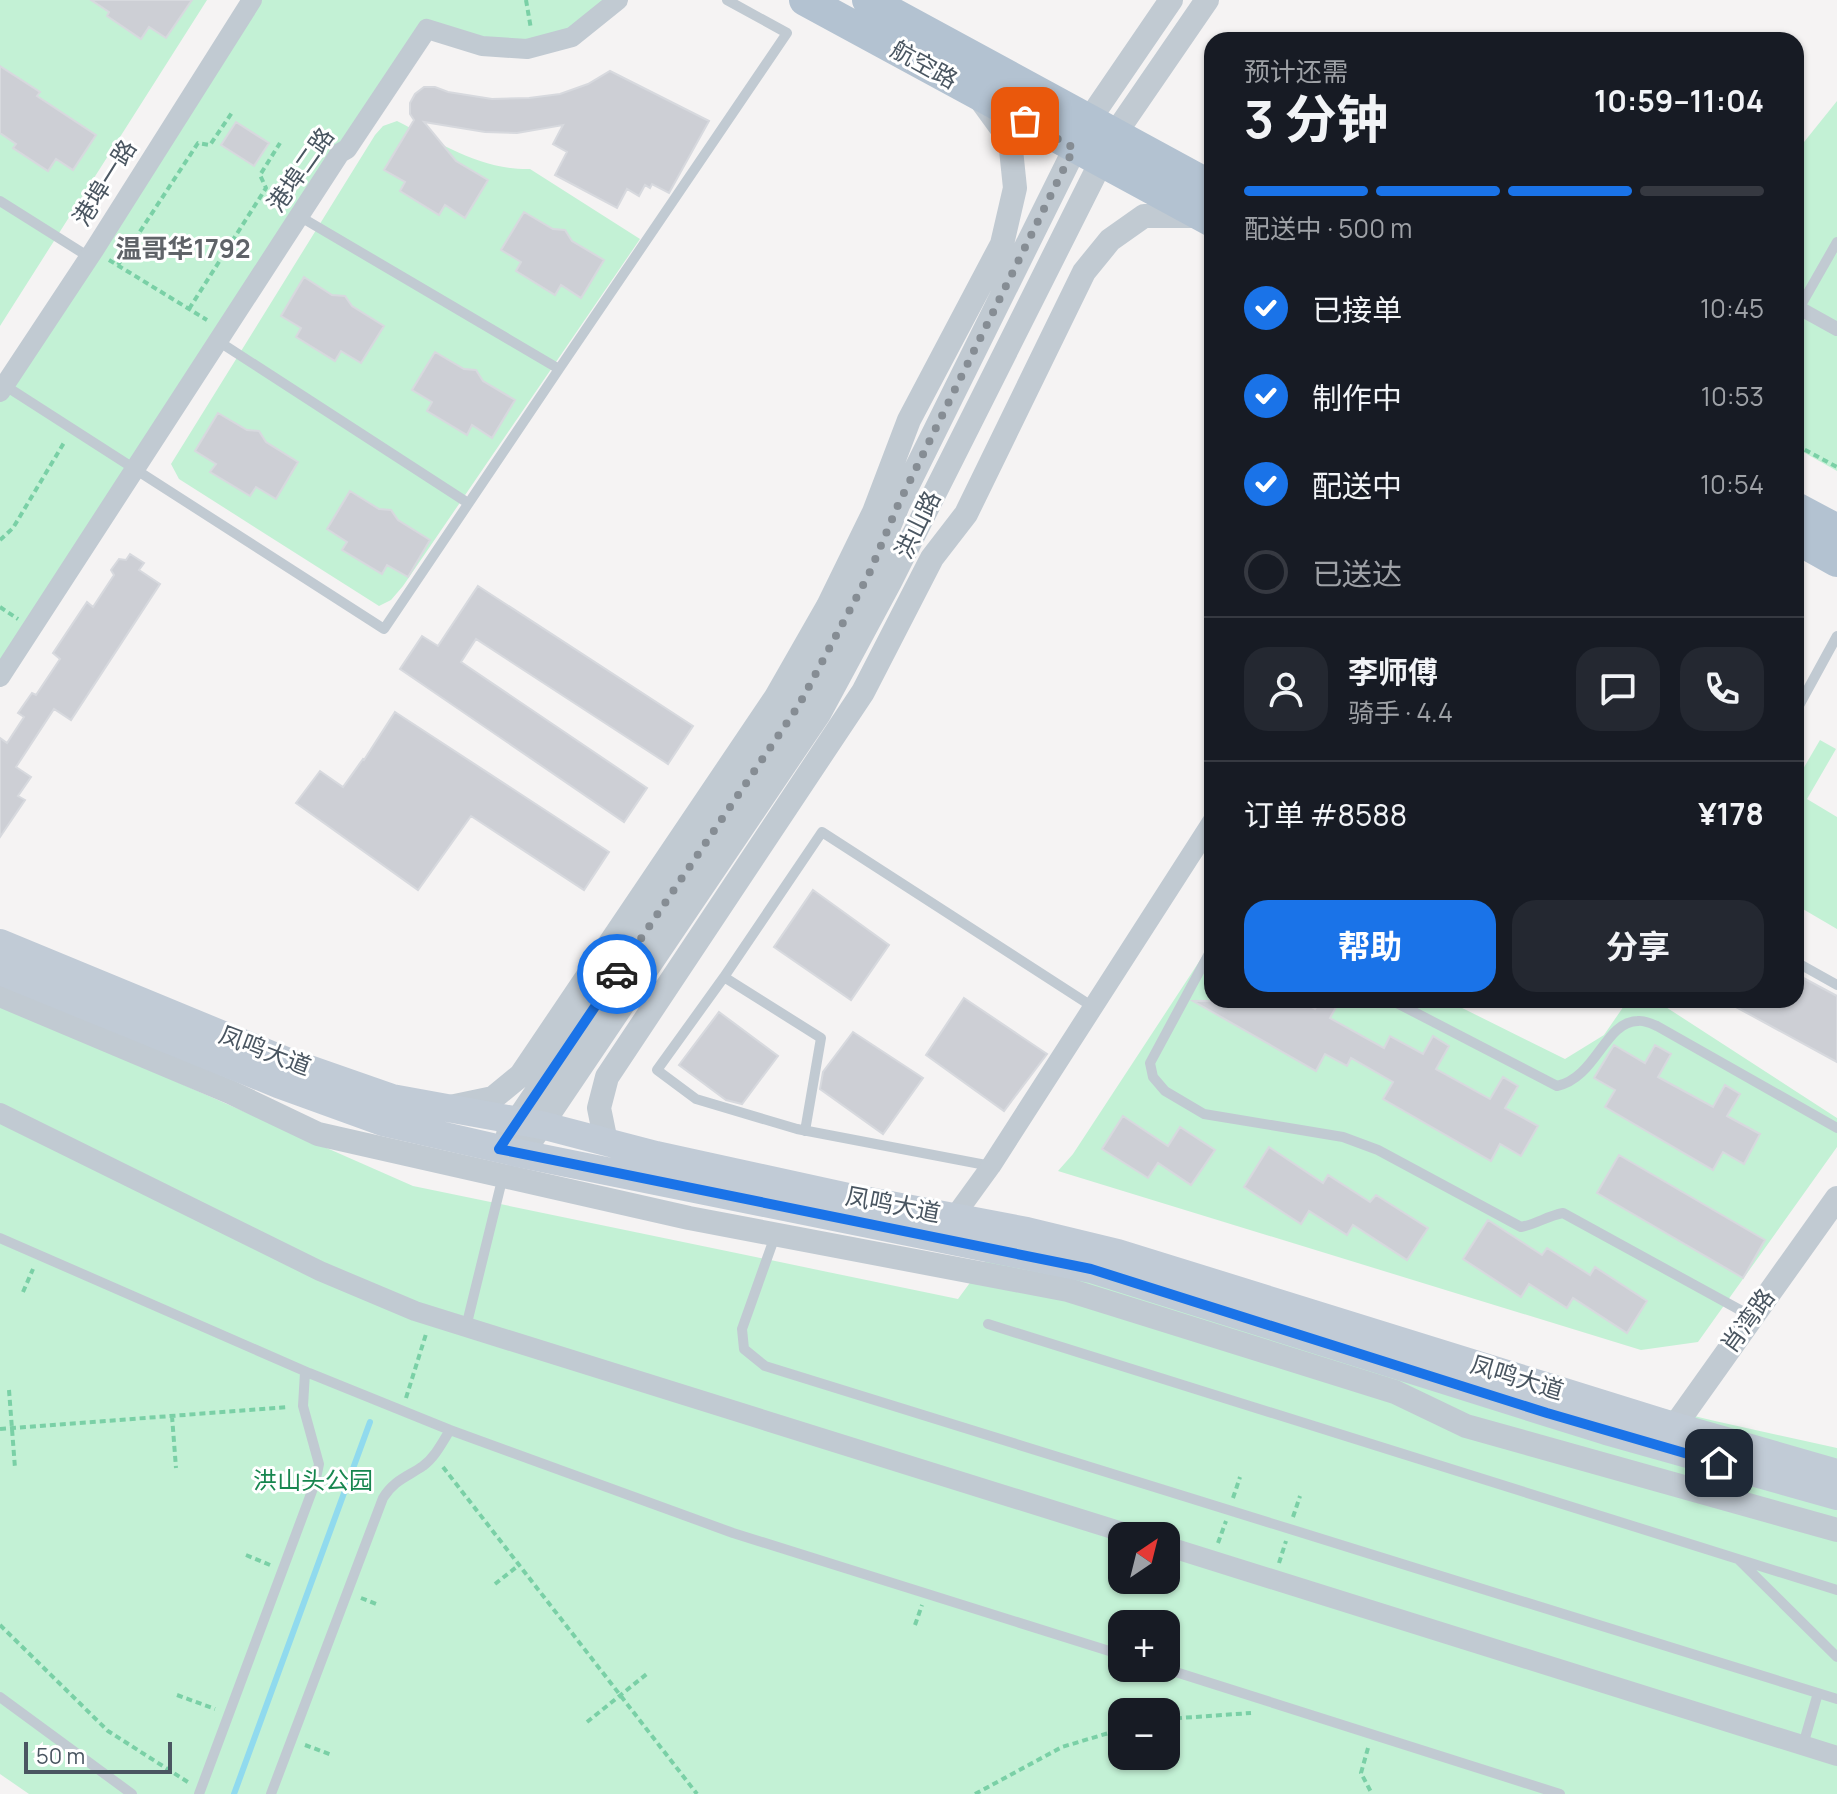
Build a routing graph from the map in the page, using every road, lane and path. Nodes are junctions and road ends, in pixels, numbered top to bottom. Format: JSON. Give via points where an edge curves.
{"nodes":[{"id":1,"x":252,"y":0,"type":"edge"},
{"id":2,"x":526,"y":0,"type":"edge"},
{"id":3,"x":618,"y":0,"type":"edge"},
{"id":4,"x":727,"y":0,"type":"edge"},
{"id":5,"x":805,"y":0,"type":"edge"},
{"id":6,"x":868,"y":0,"type":"edge"},
{"id":7,"x":1171,"y":0,"type":"edge"},
{"id":8,"x":1207,"y":0,"type":"edge"},
{"id":9,"x":534,"y":47,"type":"junction"},
{"id":10,"x":977,"y":94,"type":"junction"},
{"id":11,"x":233,"y":111,"type":"dead end"},
{"id":12,"x":1095,"y":142,"type":"junction"},
{"id":13,"x":280,"y":143,"type":"dead end"},
{"id":14,"x":0,"y":201,"type":"edge"},
{"id":15,"x":1204,"y":205,"type":"edge"},
{"id":16,"x":1204,"y":209,"type":"edge"},
{"id":17,"x":299,"y":216,"type":"junction"},
{"id":18,"x":1837,"y":242,"type":"edge"},
{"id":19,"x":92,"y":253,"type":"junction"},
{"id":20,"x":118,"y":265,"type":"junction"},
{"id":21,"x":1804,"y":300,"type":"edge"},
{"id":22,"x":189,"y":309,"type":"junction"},
{"id":23,"x":1804,"y":314,"type":"edge"},
{"id":24,"x":1837,"y":329,"type":"edge"},
{"id":25,"x":222,"y":336,"type":"junction"},
{"id":26,"x":559,"y":369,"type":"junction"},
{"id":27,"x":1,"y":387,"type":"edge"},
{"id":28,"x":65,"y":441,"type":"dead end"},
{"id":29,"x":1804,"y":449,"type":"edge"},
{"id":30,"x":1837,"y":467,"type":"edge"},
{"id":31,"x":136,"y":468,"type":"junction"},
{"id":32,"x":468,"y":503,"type":"junction"},
{"id":33,"x":1804,"y":512,"type":"edge"},
{"id":34,"x":1837,"y":530,"type":"edge"},
{"id":35,"x":0,"y":540,"type":"edge"},
{"id":36,"x":1804,"y":542,"type":"edge"},
{"id":37,"x":1837,"y":561,"type":"edge"},
{"id":38,"x":1837,"y":636,"type":"edge"},
{"id":39,"x":0,"y":677,"type":"edge"},
{"id":40,"x":1804,"y":696,"type":"edge"},
{"id":41,"x":1204,"y":834,"type":"edge"},
{"id":42,"x":0,"y":943,"type":"edge"},
{"id":43,"x":1204,"y":963,"type":"edge"},
{"id":44,"x":1804,"y":966,"type":"edge"},
{"id":45,"x":0,"y":971,"type":"edge"},
{"id":46,"x":724,"y":977,"type":"junction"},
{"id":47,"x":1837,"y":985,"type":"edge"},
{"id":48,"x":0,"y":995,"type":"edge"},
{"id":49,"x":1093,"y":1007,"type":"junction"},
{"id":50,"x":1406,"y":1008,"type":"edge"},
{"id":51,"x":447,"y":1108,"type":"junction"},
{"id":52,"x":0,"y":1113,"type":"edge"},
{"id":53,"x":529,"y":1124,"type":"junction"},
{"id":54,"x":1837,"y":1128,"type":"edge"},
{"id":55,"x":805,"y":1131,"type":"junction"},
{"id":56,"x":606,"y":1142,"type":"junction"},
{"id":57,"x":508,"y":1160,"type":"junction"},
{"id":58,"x":991,"y":1166,"type":"junction"},
{"id":59,"x":1837,"y":1198,"type":"edge"},
{"id":60,"x":954,"y":1217,"type":"junction"},
{"id":61,"x":775,"y":1234,"type":"junction"},
{"id":62,"x":2,"y":1237,"type":"edge"},
{"id":63,"x":39,"y":1255,"type":"junction"},
{"id":64,"x":23,"y":1292,"type":"dead end"},
{"id":65,"x":1751,"y":1316,"type":"junction"},
{"id":66,"x":988,"y":1324,"type":"dead end"},
{"id":67,"x":466,"y":1327,"type":"junction"},
{"id":68,"x":424,"y":1339,"type":"dead end"},
{"id":69,"x":305,"y":1372,"type":"junction"},
{"id":70,"x":411,"y":1383,"type":"dead end"},
{"id":71,"x":9,"y":1390,"type":"dead end"},
{"id":72,"x":303,"y":1406,"type":"junction"},
{"id":73,"x":172,"y":1416,"type":"junction"},
{"id":74,"x":12,"y":1428,"type":"junction"},
{"id":75,"x":0,"y":1429,"type":"edge"},
{"id":76,"x":450,"y":1430,"type":"junction"},
{"id":77,"x":1667,"y":1436,"type":"junction"},
{"id":78,"x":435,"y":1456,"type":"junction"},
{"id":79,"x":15,"y":1468,"type":"dead end"},
{"id":80,"x":176,"y":1468,"type":"dead end"},
{"id":81,"x":1837,"y":1473,"type":"edge"},
{"id":82,"x":1837,"y":1496,"type":"edge"},
{"id":83,"x":1108,"y":1528,"type":"edge"},
{"id":84,"x":1837,"y":1530,"type":"edge"},
{"id":85,"x":1180,"y":1550,"type":"edge"},
{"id":86,"x":246,"y":1555,"type":"dead end"},
{"id":87,"x":1737,"y":1559,"type":"junction"},
{"id":88,"x":519,"y":1565,"type":"junction"},
{"id":89,"x":282,"y":1570,"type":"junction"},
{"id":90,"x":495,"y":1584,"type":"dead end"},
{"id":91,"x":1837,"y":1590,"type":"edge"},
{"id":92,"x":348,"y":1592,"type":"junction"},
{"id":93,"x":379,"y":1605,"type":"dead end"},
{"id":94,"x":0,"y":1625,"type":"edge"},
{"id":95,"x":1108,"y":1651,"type":"edge"},
{"id":96,"x":1837,"y":1657,"type":"edge"},
{"id":97,"x":648,"y":1673,"type":"dead end"},
{"id":98,"x":1180,"y":1673,"type":"edge"},
{"id":99,"x":1818,"y":1693,"type":"junction"},
{"id":100,"x":177,"y":1695,"type":"dead end"},
{"id":101,"x":620,"y":1695,"type":"junction"},
{"id":102,"x":0,"y":1697,"type":"edge"},
{"id":103,"x":1837,"y":1699,"type":"edge"},
{"id":104,"x":1293,"y":1710,"type":"junction"},
{"id":105,"x":229,"y":1714,"type":"junction"},
{"id":106,"x":1180,"y":1718,"type":"edge"},
{"id":107,"x":587,"y":1722,"type":"dead end"},
{"id":108,"x":1108,"y":1733,"type":"edge"},
{"id":109,"x":1371,"y":1735,"type":"junction"},
{"id":110,"x":292,"y":1739,"type":"junction"},
{"id":111,"x":1803,"y":1745,"type":"junction"},
{"id":112,"x":332,"y":1755,"type":"dead end"},
{"id":113,"x":1837,"y":1756,"type":"edge"},
{"id":114,"x":200,"y":1792,"type":"edge"},
{"id":115,"x":132,"y":1794,"type":"edge"},
{"id":116,"x":271,"y":1794,"type":"edge"},
{"id":117,"x":697,"y":1794,"type":"edge"},
{"id":118,"x":975,"y":1794,"type":"edge"},
{"id":119,"x":1372,"y":1794,"type":"edge"},
{"id":120,"x":1560,"y":1794,"type":"edge"}],
"edges":[{"from":1,"to":19,"type":"street","name":"港埠一路"},
{"from":2,"to":9,"type":"path"},
{"from":3,"to":9,"type":"street","name":"港埠二路","via":[[572,37]]},
{"from":4,"to":26,"type":"lane","via":[[787,33]]},
{"from":5,"to":10,"type":"main road","name":"航空路"},
{"from":6,"to":12,"type":"main road","name":"航空路"},
{"from":7,"to":12,"type":"street","name":"洪山路"},
{"from":8,"to":12,"type":"street","name":"洪山路"},
{"from":9,"to":17,"type":"street","name":"港埠二路","via":[[482,46],[427,29]]},
{"from":10,"to":12,"type":"main road","name":"航空路"},
{"from":10,"to":51,"type":"street","via":[[1010,140],[1015,188],[1002,244],[909,420],[874,512],[828,606],[776,697],[521,1075],[493,1098]]},
{"from":11,"to":20,"type":"path","via":[[210,145],[198,143]]},
{"from":12,"to":15,"type":"main road","name":"航空路"},
{"from":12,"to":53,"type":"street","name":"洪山路","via":[[898,505],[869,574],[799,705]]},
{"from":13,"to":22,"type":"path","via":[[260,175],[266,188]]},
{"from":14,"to":19,"type":"lane"},
{"from":16,"to":56,"type":"street","via":[[1144,216],[1110,240],[1084,272],[966,514],[932,558],[863,692],[607,1077],[599,1108]]},
{"from":17,"to":25,"type":"street","name":"港埠二路"},
{"from":17,"to":26,"type":"lane"},
{"from":18,"to":21,"type":"lane"},
{"from":19,"to":20,"type":"path"},
{"from":19,"to":27,"type":"street","name":"港埠一路"},
{"from":20,"to":22,"type":"path"},
{"from":22,"to":25,"type":"path"},
{"from":23,"to":24,"type":"street"},
{"from":25,"to":31,"type":"street","name":"港埠二路"},
{"from":25,"to":32,"type":"lane"},
{"from":26,"to":32,"type":"lane"},
{"from":27,"to":31,"type":"lane"},
{"from":28,"to":35,"type":"path","via":[[13,528]]},
{"from":29,"to":30,"type":"path"},
{"from":31,"to":32,"type":"lane","via":[[384,629]]},
{"from":31,"to":39,"type":"street","name":"港埠二路"},
{"from":33,"to":34,"type":"main road"},
{"from":36,"to":37,"type":"main road"},
{"from":38,"to":40,"type":"lane"},
{"from":41,"to":49,"type":"street"},
{"from":42,"to":51,"type":"main road","name":"凤鸣大道","via":[[286,1061],[392,1098]]},
{"from":43,"to":65,"type":"lane","via":[[1150,1063],[1165,1091],[1204,1114],[1343,1137],[1378,1150],[1521,1227],[1563,1213]]},
{"from":44,"to":47,"type":"lane"},
{"from":45,"to":57,"type":"main road","name":"凤鸣大道","via":[[278,1084]]},
{"from":46,"to":49,"type":"lane","via":[[822,832]]},
{"from":46,"to":55,"type":"lane","via":[[821,1038]]},
{"from":46,"to":55,"type":"lane","via":[[657,1070],[696,1099]]},
{"from":48,"to":57,"type":"street","via":[[318,1134]]},
{"from":49,"to":58,"type":"street"},
{"from":50,"to":54,"type":"lane","via":[[1557,1086],[1572,1083],[1618,1027],[1638,1021],[1657,1026]]},
{"from":51,"to":53,"type":"main road","name":"凤鸣大道"},
{"from":52,"to":67,"type":"street","via":[[320,1271]]},
{"from":53,"to":56,"type":"main road","name":"凤鸣大道"},
{"from":53,"to":57,"type":"street","name":"洪山路"},
{"from":55,"to":58,"type":"lane"},
{"from":56,"to":60,"type":"main road","name":"凤鸣大道"},
{"from":57,"to":61,"type":"street","via":[[689,1218]]},
{"from":57,"to":67,"type":"lane"},
{"from":57,"to":77,"type":"main road","name":"凤鸣大道","via":[[1091,1269]]},
{"from":58,"to":60,"type":"street"},
{"from":59,"to":65,"type":"street","name":"肖湾路"},
{"from":60,"to":77,"type":"main road","name":"凤鸣大道","via":[[1118,1253]]},
{"from":61,"to":84,"type":"street","via":[[1068,1290],[1395,1392],[1466,1426]]},
{"from":61,"to":99,"type":"lane","via":[[742,1329],[744,1349],[765,1366]]},
{"from":62,"to":63,"type":"lane"},
{"from":63,"to":64,"type":"path"},
{"from":63,"to":69,"type":"lane"},
{"from":65,"to":77,"type":"street","name":"肖湾路"},
{"from":66,"to":87,"type":"lane"},
{"from":67,"to":83,"type":"street"},
{"from":68,"to":70,"type":"path"},
{"from":69,"to":72,"type":"lane"},
{"from":69,"to":76,"type":"lane"},
{"from":71,"to":74,"type":"path"},
{"from":72,"to":73,"type":"path"},
{"from":72,"to":89,"type":"lane","via":[[319,1464]]},
{"from":73,"to":74,"type":"path"},
{"from":73,"to":80,"type":"path"},
{"from":74,"to":75,"type":"path"},
{"from":74,"to":79,"type":"path"},
{"from":76,"to":78,"type":"lane"},
{"from":76,"to":95,"type":"lane","via":[[733,1533]]},
{"from":77,"to":81,"type":"main road","name":"凤鸣大道"},
{"from":77,"to":82,"type":"main road","name":"凤鸣大道"},
{"from":78,"to":88,"type":"path"},
{"from":78,"to":92,"type":"lane","via":[[390,1486]]},
{"from":85,"to":111,"type":"street"},
{"from":86,"to":89,"type":"path"},
{"from":87,"to":91,"type":"lane"},
{"from":87,"to":96,"type":"lane"},
{"from":88,"to":90,"type":"path"},
{"from":88,"to":101,"type":"path"},
{"from":89,"to":105,"type":"lane"},
{"from":92,"to":93,"type":"path"},
{"from":92,"to":110,"type":"lane"},
{"from":94,"to":114,"type":"path","via":[[108,1731]]},
{"from":97,"to":101,"type":"path"},
{"from":98,"to":104,"type":"lane"},
{"from":99,"to":103,"type":"lane"},
{"from":99,"to":111,"type":"lane"},
{"from":100,"to":105,"type":"path"},
{"from":101,"to":107,"type":"path"},
{"from":101,"to":117,"type":"path"},
{"from":102,"to":115,"type":"lane"},
{"from":104,"to":106,"type":"path"},
{"from":104,"to":109,"type":"lane"},
{"from":105,"to":114,"type":"lane"},
{"from":108,"to":118,"type":"path","via":[[1062,1747]]},
{"from":109,"to":119,"type":"path","via":[[1361,1773]]},
{"from":109,"to":120,"type":"lane"},
{"from":110,"to":112,"type":"path"},
{"from":110,"to":116,"type":"lane"},
{"from":111,"to":113,"type":"street"}]}
